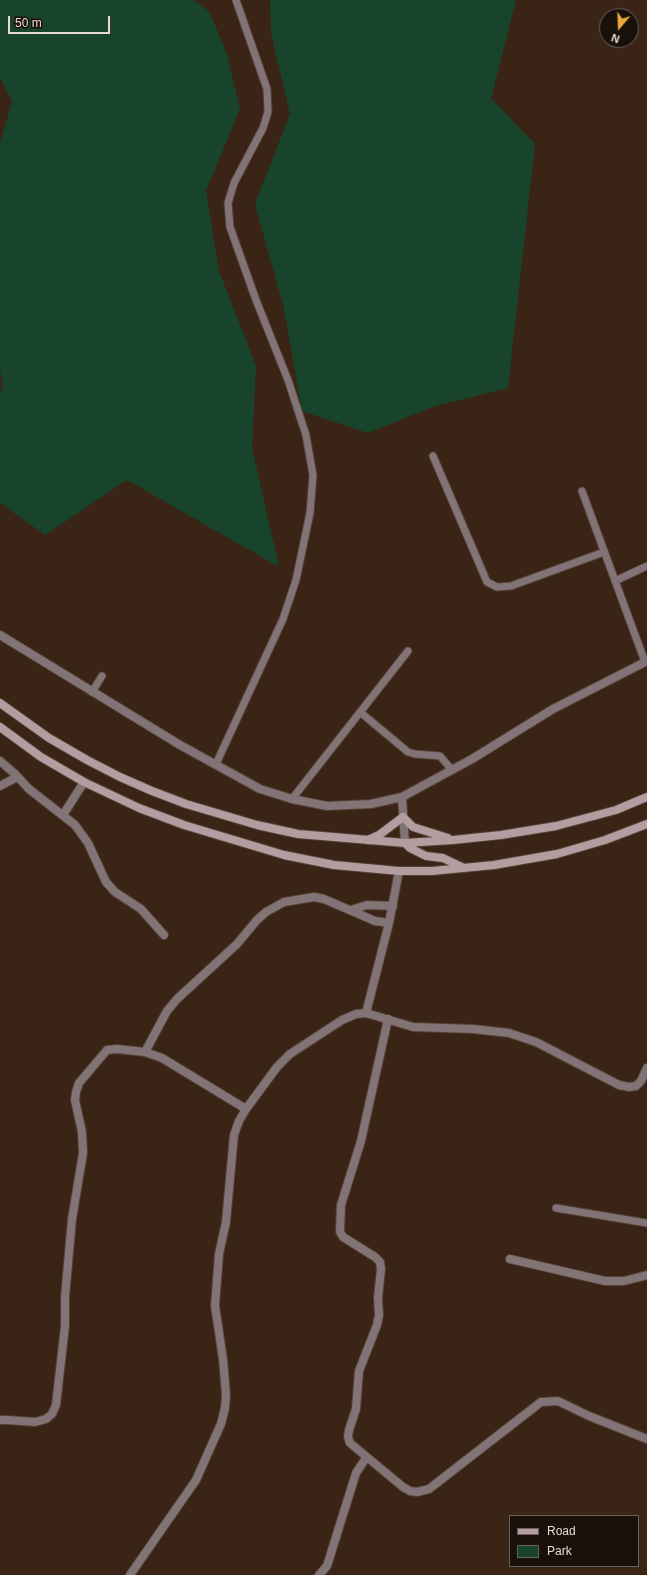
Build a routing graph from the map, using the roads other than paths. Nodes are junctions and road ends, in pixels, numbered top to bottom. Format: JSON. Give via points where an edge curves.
{"nodes":[{"id":1,"x":236,"y":0,"type":"edge"},
{"id":2,"x":433,"y":456,"type":"dead end"},
{"id":3,"x":582,"y":491,"type":"dead end"},
{"id":4,"x":604,"y":552,"type":"junction"},
{"id":5,"x":647,"y":566,"type":"edge"},
{"id":6,"x":615,"y":581,"type":"junction"},
{"id":7,"x":0,"y":635,"type":"edge"},
{"id":8,"x":408,"y":651,"type":"dead end"},
{"id":9,"x":646,"y":662,"type":"edge"},
{"id":10,"x":102,"y":676,"type":"dead end"},
{"id":11,"x":92,"y":692,"type":"junction"},
{"id":12,"x":0,"y":703,"type":"edge"},
{"id":13,"x":360,"y":712,"type":"junction"},
{"id":14,"x":0,"y":727,"type":"edge"},
{"id":15,"x":0,"y":761,"type":"edge"},
{"id":16,"x":216,"y":764,"type":"junction"},
{"id":17,"x":452,"y":770,"type":"junction"},
{"id":18,"x":17,"y":777,"type":"junction"},
{"id":19,"x":84,"y":782,"type":"junction"},
{"id":20,"x":0,"y":786,"type":"edge"},
{"id":21,"x":402,"y":797,"type":"junction"},
{"id":22,"x":647,"y":797,"type":"edge"},
{"id":23,"x":292,"y":799,"type":"junction"},
{"id":24,"x":63,"y":815,"type":"junction"},
{"id":25,"x":403,"y":817,"type":"junction"},
{"id":26,"x":647,"y":824,"type":"edge"},
{"id":27,"x":453,"y":840,"type":"junction"},
{"id":28,"x":366,"y":841,"type":"junction"},
{"id":29,"x":405,"y":843,"type":"junction"},
{"id":30,"x":465,"y":868,"type":"junction"},
{"id":31,"x":399,"y":872,"type":"junction"},
{"id":32,"x":392,"y":906,"type":"junction"},
{"id":33,"x":351,"y":910,"type":"junction"},
{"id":34,"x":389,"y":923,"type":"junction"},
{"id":35,"x":164,"y":935,"type":"dead end"},
{"id":36,"x":366,"y":1013,"type":"junction"},
{"id":37,"x":388,"y":1019,"type":"junction"},
{"id":38,"x":145,"y":1052,"type":"junction"},
{"id":39,"x":647,"y":1068,"type":"edge"},
{"id":40,"x":246,"y":1109,"type":"junction"},
{"id":41,"x":556,"y":1208,"type":"dead end"},
{"id":42,"x":647,"y":1223,"type":"edge"},
{"id":43,"x":510,"y":1259,"type":"dead end"},
{"id":44,"x":647,"y":1275,"type":"edge"},
{"id":45,"x":0,"y":1420,"type":"edge"},
{"id":46,"x":647,"y":1440,"type":"edge"},
{"id":47,"x":366,"y":1458,"type":"junction"},
{"id":48,"x":130,"y":1575,"type":"edge"},
{"id":49,"x":319,"y":1575,"type":"edge"}],
"edges":[{"from":1,"to":16,"type":"lane","via":[[266,89],[268,112],[263,128],[234,183],[228,203],[230,227],[288,380],[306,435],[313,475],[310,513],[296,580],[283,618]]},
{"from":2,"to":4,"type":"lane","via":[[487,582],[497,587],[511,586]]},
{"from":3,"to":4,"type":"lane"},
{"from":4,"to":6,"type":"lane"},
{"from":5,"to":6,"type":"lane"},
{"from":6,"to":9,"type":"lane"},
{"from":7,"to":11,"type":"street"},
{"from":8,"to":13,"type":"lane"},
{"from":9,"to":17,"type":"street","via":[[553,709]]},
{"from":10,"to":11,"type":"lane"},
{"from":11,"to":16,"type":"street","via":[[180,746]]},
{"from":12,"to":28,"type":"main road","via":[[49,738],[87,760],[120,777],[186,804],[298,834]]},
{"from":13,"to":17,"type":"lane","via":[[408,752],[440,756]]},
{"from":13,"to":23,"type":"lane"},
{"from":14,"to":19,"type":"main road","via":[[41,757]]},
{"from":15,"to":18,"type":"street"},
{"from":16,"to":23,"type":"street","via":[[260,788]]},
{"from":17,"to":21,"type":"street"},
{"from":18,"to":20,"type":"street"},
{"from":18,"to":24,"type":"street"},
{"from":19,"to":24,"type":"street"},
{"from":19,"to":31,"type":"main road","via":[[139,808],[184,825],[284,855],[334,865]]},
{"from":21,"to":23,"type":"street","via":[[372,804],[327,806]]},
{"from":21,"to":25,"type":"street"},
{"from":22,"to":27,"type":"main road","via":[[616,810],[556,826]]},
{"from":24,"to":35,"type":"street","via":[[75,824],[88,842],[106,882],[115,892],[141,908]]},
{"from":25,"to":27,"type":"main road","via":[[413,827]]},
{"from":25,"to":28,"type":"main road","via":[[379,835]]},
{"from":25,"to":29,"type":"street"},
{"from":26,"to":30,"type":"main road","via":[[557,854]]},
{"from":27,"to":29,"type":"main road"},
{"from":28,"to":29,"type":"main road"},
{"from":29,"to":30,"type":"main road","via":[[426,856],[450,860]]},
{"from":30,"to":31,"type":"main road"},
{"from":31,"to":32,"type":"street"},
{"from":32,"to":33,"type":"street","via":[[367,905]]},
{"from":32,"to":34,"type":"street"},
{"from":33,"to":34,"type":"street","via":[[375,921]]},
{"from":33,"to":38,"type":"street","via":[[314,897],[284,902],[266,912],[237,944],[176,999]]},
{"from":34,"to":36,"type":"street"},
{"from":36,"to":37,"type":"street"},
{"from":36,"to":40,"type":"street","via":[[342,1020],[290,1054],[277,1067]]},
{"from":37,"to":39,"type":"street","via":[[413,1026],[509,1032],[541,1045],[619,1085],[629,1087],[636,1086],[642,1081]]},
{"from":37,"to":47,"type":"street","via":[[361,1141],[342,1198],[340,1221],[340,1232],[343,1237],[380,1262],[381,1269],[379,1315],[359,1372],[356,1409],[348,1437],[350,1443]]},
{"from":38,"to":40,"type":"street","via":[[162,1058]]},
{"from":38,"to":45,"type":"street","via":[[107,1050],[79,1083],[75,1100],[82,1132],[83,1153],[70,1232],[65,1326],[56,1405],[46,1419],[35,1422]]},
{"from":40,"to":48,"type":"street","via":[[234,1135],[228,1178],[226,1222],[219,1254],[216,1306],[223,1359],[225,1408],[221,1424],[196,1480]]},
{"from":41,"to":42,"type":"lane"},
{"from":43,"to":44,"type":"street","via":[[604,1281],[624,1281]]},
{"from":46,"to":47,"type":"street","via":[[558,1400],[548,1400],[535,1405],[429,1489],[417,1492],[403,1488]]},
{"from":47,"to":49,"type":"street","via":[[356,1473],[327,1566]]}]}
